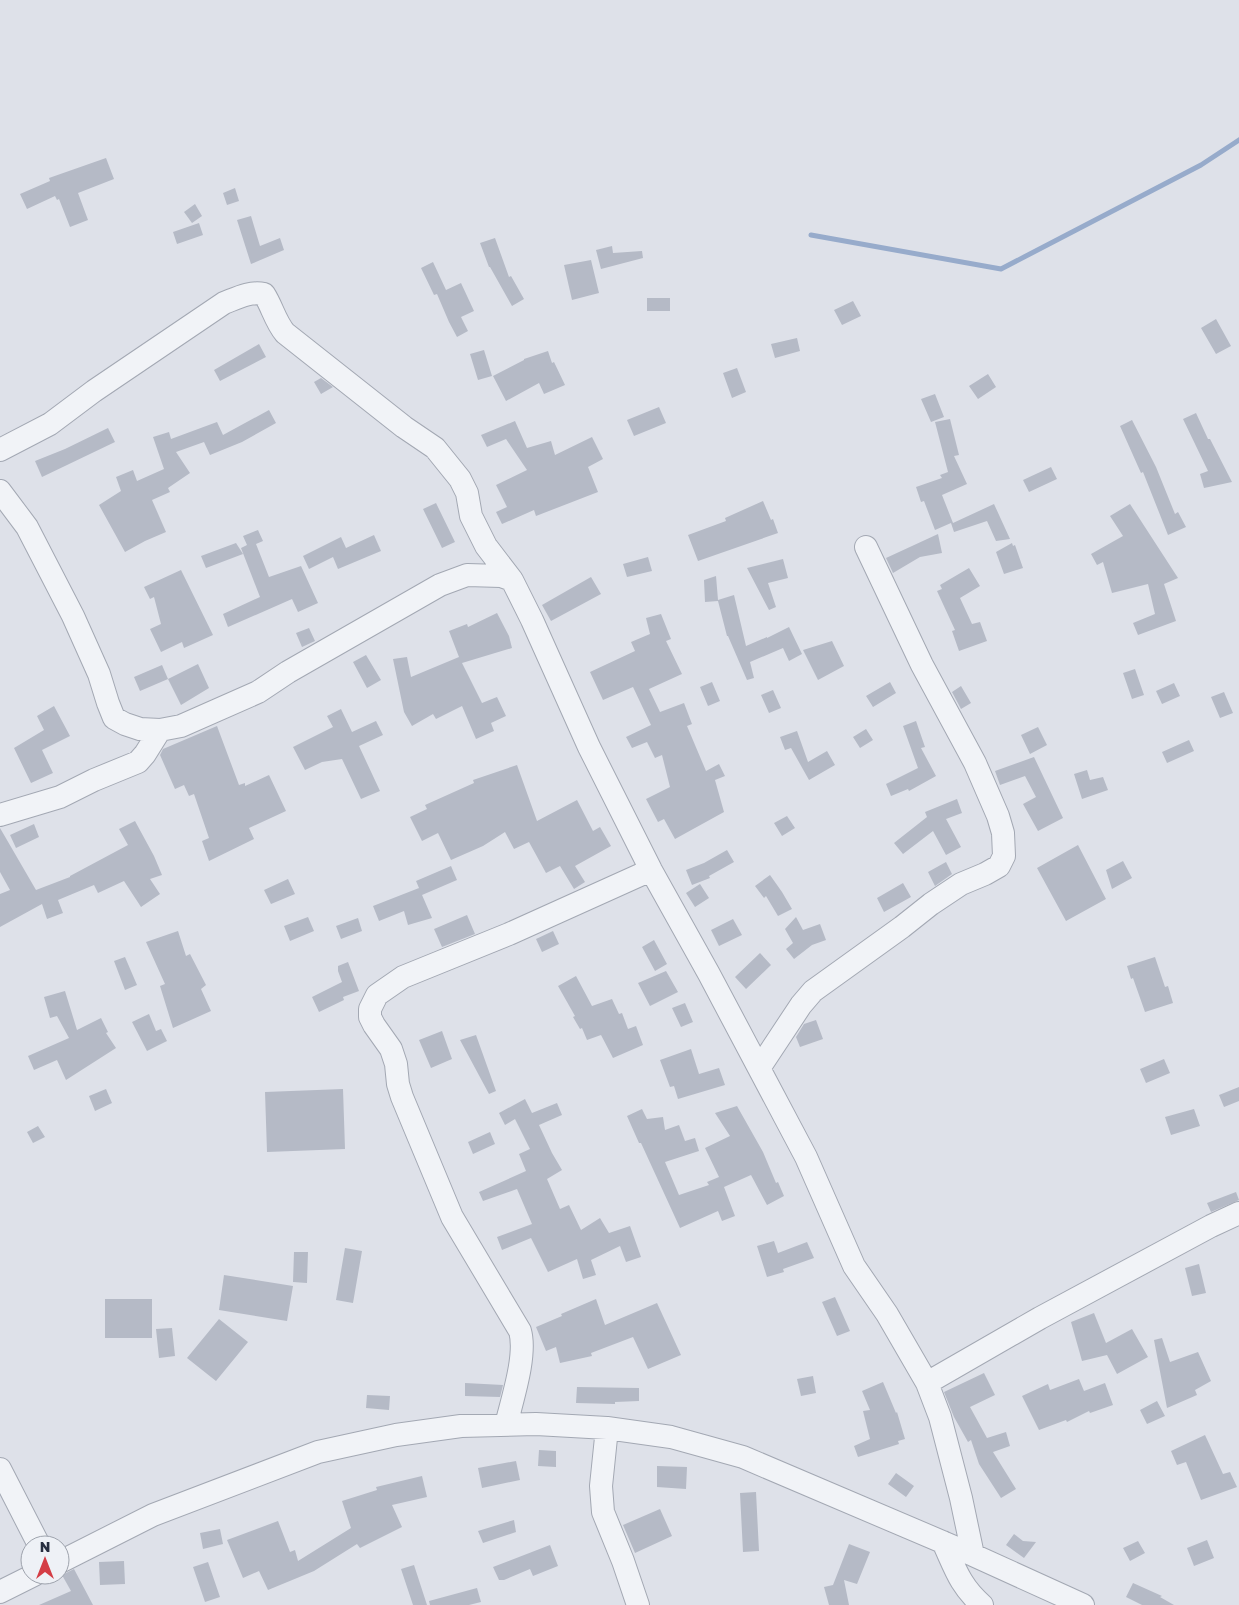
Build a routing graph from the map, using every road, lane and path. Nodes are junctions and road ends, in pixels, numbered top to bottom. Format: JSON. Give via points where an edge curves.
{"nodes":[{"id":1,"x":0,"y":450,"type":"edge"},
{"id":2,"x":0,"y":491,"type":"edge"},
{"id":3,"x":866,"y":547,"type":"dead end"},
{"id":4,"x":512,"y":580,"type":"junction"},
{"id":5,"x":160,"y":730,"type":"junction"},
{"id":6,"x":0,"y":815,"type":"edge"},
{"id":7,"x":651,"y":870,"type":"junction"},
{"id":8,"x":760,"y":1067,"type":"junction"},
{"id":9,"x":1239,"y":1213,"type":"edge"},
{"id":10,"x":927,"y":1383,"type":"junction"},
{"id":11,"x":506,"y":1425,"type":"junction"},
{"id":12,"x":607,"y":1428,"type":"junction"},
{"id":13,"x":0,"y":1469,"type":"edge"},
{"id":14,"x":34,"y":1535,"type":"edge"},
{"id":15,"x":944,"y":1542,"type":"junction"},
{"id":16,"x":972,"y":1555,"type":"junction"},
{"id":17,"x":70,"y":1557,"type":"edge"},
{"id":18,"x":20,"y":1582,"type":"edge"},
{"id":19,"x":0,"y":1592,"type":"edge"},
{"id":20,"x":638,"y":1605,"type":"edge"},
{"id":21,"x":982,"y":1605,"type":"edge"},
{"id":22,"x":1083,"y":1605,"type":"edge"}],
"edges":[{"from":1,"to":4,"type":"street","via":[[50,424],[224,303],[248,294],[264,294],[285,333],[435,448],[467,493],[471,516],[486,546]]},
{"from":2,"to":5,"type":"street","via":[[27,527],[73,616],[114,718],[140,729]]},
{"from":3,"to":8,"type":"street","via":[[922,665],[975,763],[998,816],[1004,856],[999,866],[961,884],[931,904],[813,991]]},
{"from":4,"to":5,"type":"street","via":[[501,576],[467,575],[440,585],[258,692],[181,726]]},
{"from":4,"to":7,"type":"street","via":[[588,747]]},
{"from":5,"to":6,"type":"street","via":[[138,762],[60,797]]},
{"from":7,"to":8,"type":"street"},
{"from":7,"to":11,"type":"street","via":[[509,934],[403,977],[377,995],[370,1009],[374,1025],[391,1049],[402,1097],[452,1217],[520,1331],[522,1352]]},
{"from":8,"to":10,"type":"street","via":[[806,1156],[854,1266],[887,1314]]},
{"from":9,"to":10,"type":"street","via":[[1040,1318]]},
{"from":10,"to":16,"type":"street","via":[[940,1417]]},
{"from":11,"to":12,"type":"street"},
{"from":11,"to":17,"type":"street","via":[[460,1426],[396,1435],[318,1452],[153,1515]]},
{"from":12,"to":15,"type":"street","via":[[671,1437],[743,1457]]},
{"from":12,"to":20,"type":"street","via":[[602,1512]]},
{"from":13,"to":14,"type":"street"},
{"from":15,"to":16,"type":"street"},
{"from":15,"to":21,"type":"street","via":[[962,1584]]},
{"from":16,"to":22,"type":"street"},
{"from":18,"to":19,"type":"street"}]}
